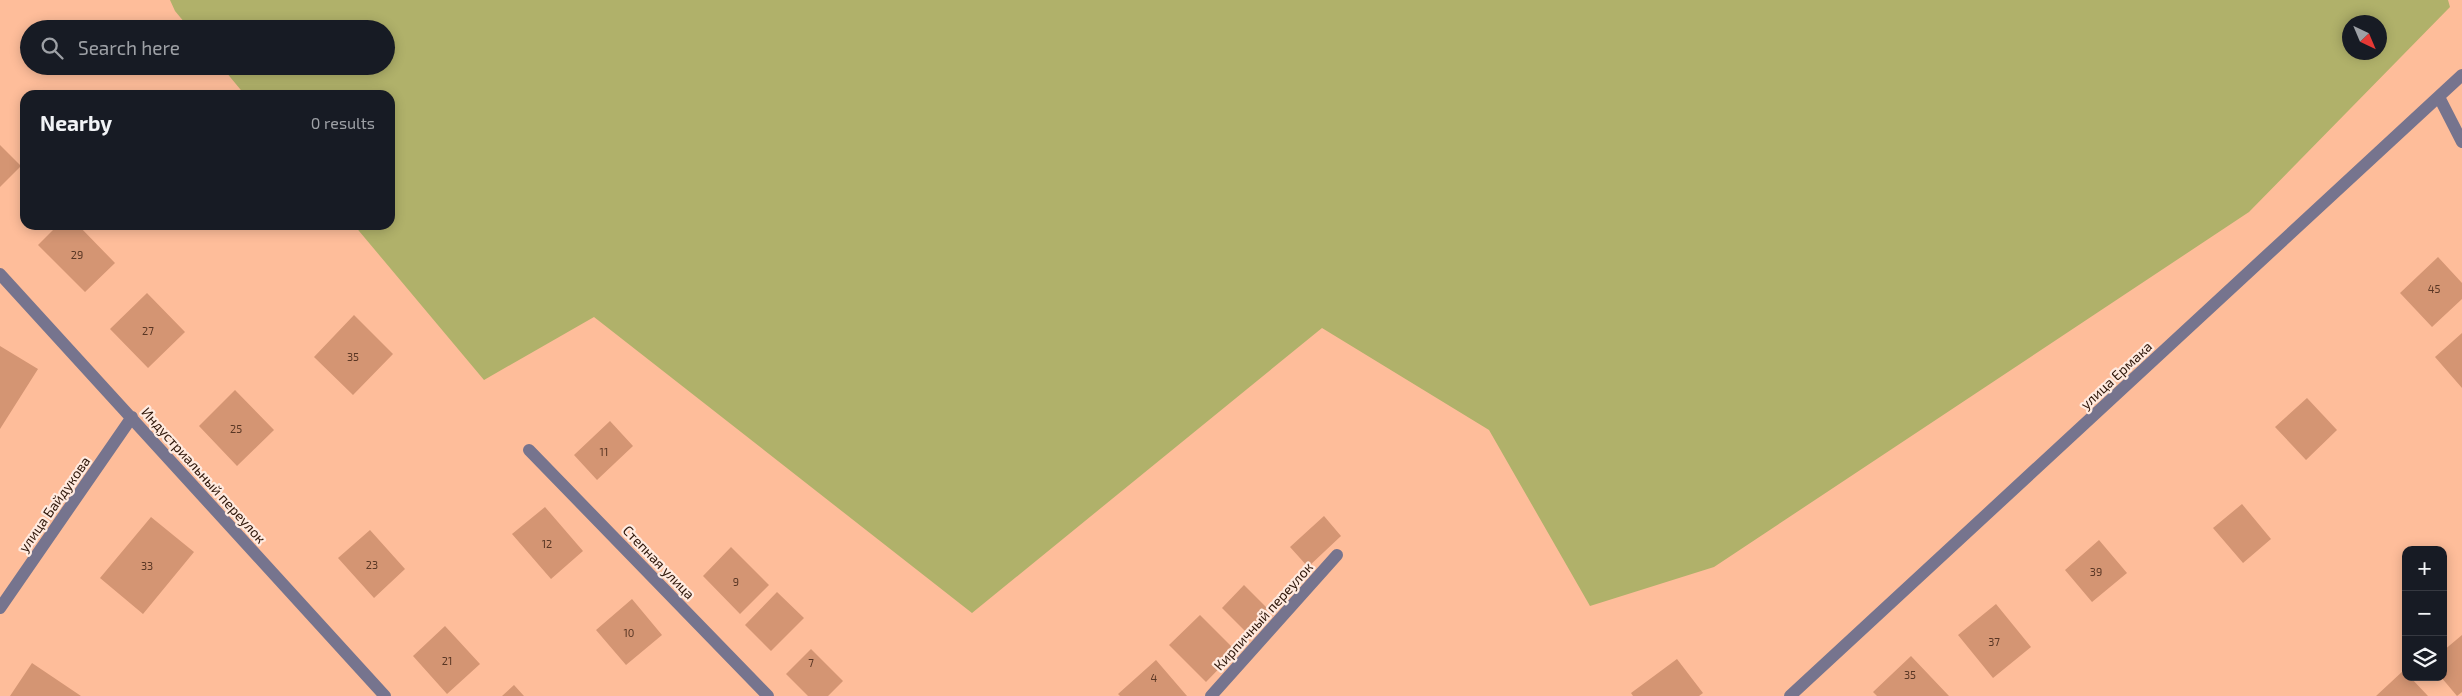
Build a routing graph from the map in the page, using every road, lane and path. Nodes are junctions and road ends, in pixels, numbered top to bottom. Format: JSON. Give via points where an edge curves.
{"nodes":[{"id":1,"x":2462,"y":75,"type":"edge"},
{"id":2,"x":2439,"y":97,"type":"junction"},
{"id":3,"x":2462,"y":142,"type":"edge"},
{"id":4,"x":0,"y":274,"type":"edge"},
{"id":5,"x":132,"y":417,"type":"junction"},
{"id":6,"x":529,"y":450,"type":"dead end"},
{"id":7,"x":1337,"y":555,"type":"dead end"},
{"id":8,"x":0,"y":608,"type":"edge"},
{"id":9,"x":385,"y":696,"type":"edge"},
{"id":10,"x":768,"y":696,"type":"edge"},
{"id":11,"x":1211,"y":696,"type":"edge"},
{"id":12,"x":1790,"y":696,"type":"edge"}],
"edges":[{"from":1,"to":2,"type":"street","name":"улица Ермака"},
{"from":2,"to":3,"type":"street"},
{"from":2,"to":12,"type":"street","name":"улица Ермака"},
{"from":4,"to":5,"type":"street","name":"Индустриальный переулок"},
{"from":5,"to":8,"type":"street","name":"улица Байдукова"},
{"from":5,"to":9,"type":"street","name":"Индустриальный переулок"},
{"from":6,"to":10,"type":"street","name":"Степная улица"},
{"from":7,"to":11,"type":"street","name":"Кирпичный переулок"}]}
